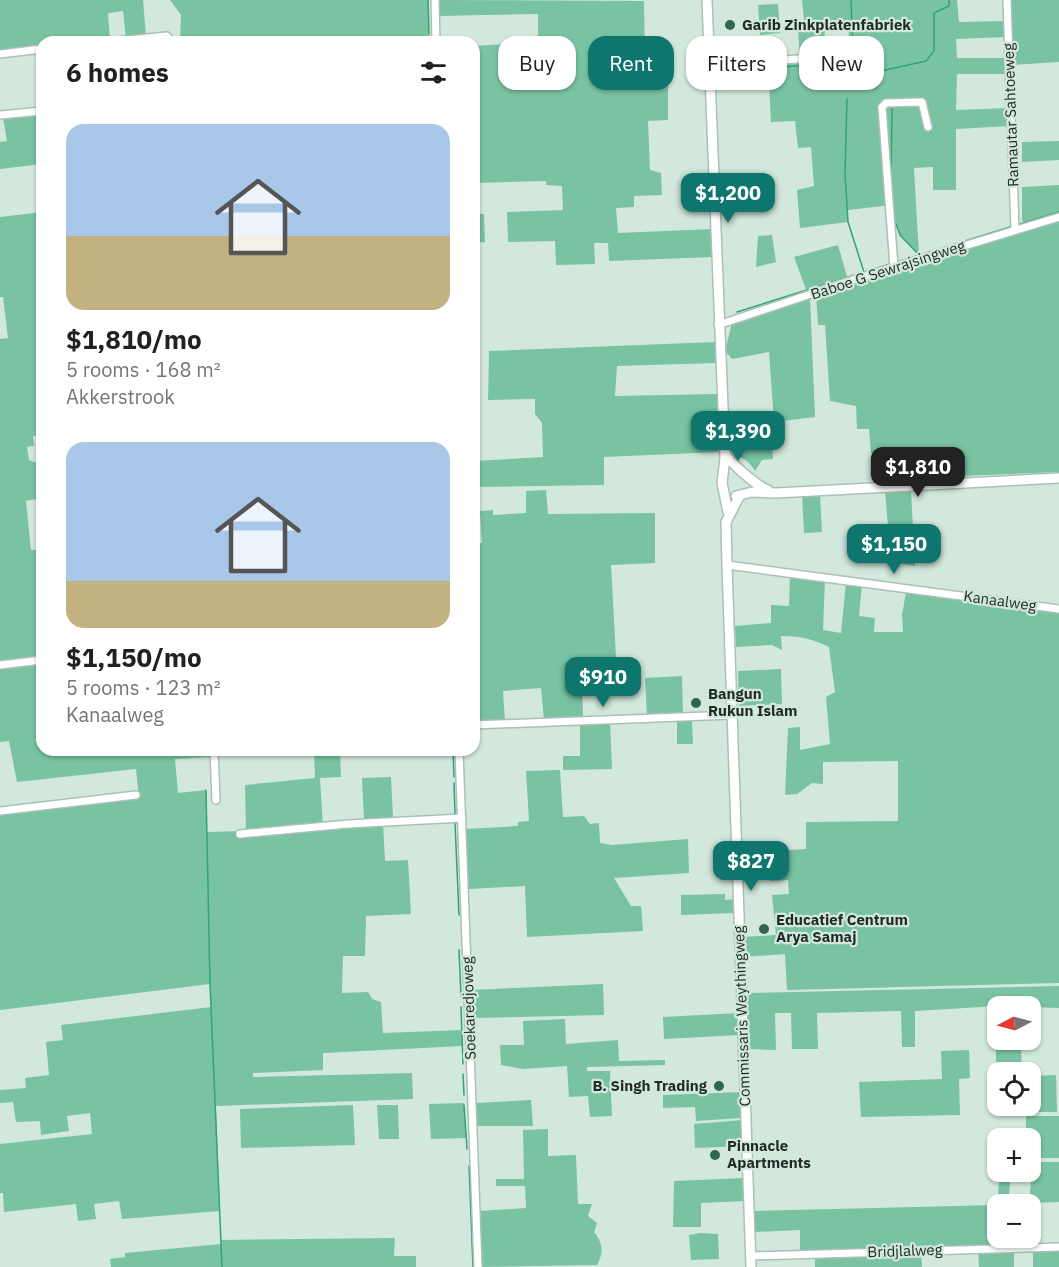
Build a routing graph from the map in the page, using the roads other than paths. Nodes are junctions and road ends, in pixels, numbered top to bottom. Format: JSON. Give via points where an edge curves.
{"nodes":[{"id":1,"x":435,"y":0,"type":"edge"},
{"id":2,"x":707,"y":0,"type":"edge"},
{"id":3,"x":1007,"y":0,"type":"edge"},
{"id":4,"x":436,"y":36,"type":"edge"},
{"id":5,"x":708,"y":36,"type":"edge"},
{"id":6,"x":36,"y":50,"type":"edge"},
{"id":7,"x":0,"y":54,"type":"edge"},
{"id":8,"x":710,"y":90,"type":"edge"},
{"id":9,"x":36,"y":112,"type":"edge"},
{"id":10,"x":0,"y":115,"type":"edge"},
{"id":11,"x":928,"y":127,"type":"dead end"},
{"id":12,"x":1059,"y":217,"type":"edge"},
{"id":13,"x":1015,"y":230,"type":"junction"},
{"id":14,"x":894,"y":267,"type":"junction"},
{"id":15,"x":718,"y":325,"type":"junction"},
{"id":16,"x":723,"y":449,"type":"junction"},
{"id":17,"x":738,"y":468,"type":"junction"},
{"id":18,"x":724,"y":475,"type":"junction"},
{"id":19,"x":749,"y":477,"type":"junction"},
{"id":20,"x":1059,"y":478,"type":"edge"},
{"id":21,"x":725,"y":491,"type":"junction"},
{"id":22,"x":776,"y":493,"type":"junction"},
{"id":23,"x":743,"y":494,"type":"junction"},
{"id":24,"x":728,"y":514,"type":"junction"},
{"id":25,"x":727,"y":565,"type":"junction"},
{"id":26,"x":1059,"y":609,"type":"edge"},
{"id":27,"x":36,"y":661,"type":"edge"},
{"id":28,"x":0,"y":665,"type":"edge"},
{"id":29,"x":732,"y":715,"type":"junction"},
{"id":30,"x":480,"y":725,"type":"edge"},
{"id":31,"x":214,"y":756,"type":"edge"},
{"id":32,"x":459,"y":756,"type":"edge"},
{"id":33,"x":136,"y":795,"type":"dead end"},
{"id":34,"x":216,"y":800,"type":"dead end"},
{"id":35,"x":0,"y":811,"type":"edge"},
{"id":36,"x":462,"y":818,"type":"junction"},
{"id":37,"x":240,"y":834,"type":"dead end"},
{"id":38,"x":1059,"y":1247,"type":"edge"},
{"id":39,"x":751,"y":1256,"type":"junction"},
{"id":40,"x":478,"y":1267,"type":"edge"},
{"id":41,"x":751,"y":1267,"type":"edge"}],
"edges":[{"from":1,"to":4,"type":"street"},
{"from":2,"to":5,"type":"main road"},
{"from":3,"to":13,"type":"street","name":"Ramautar Sahtoeweg"},
{"from":6,"to":7,"type":"street"},
{"from":8,"to":15,"type":"main road"},
{"from":9,"to":10,"type":"street"},
{"from":11,"to":14,"type":"street","via":[[922,102],[886,103],[882,107]]},
{"from":12,"to":13,"type":"street","name":"Baboe G Sewrajsingweg"},
{"from":13,"to":14,"type":"street","name":"Baboe G Sewrajsingweg"},
{"from":14,"to":15,"type":"street","name":"Baboe G Sewrajsingweg"},
{"from":15,"to":16,"type":"main road"},
{"from":16,"to":17,"type":"main road"},
{"from":16,"to":18,"type":"main road"},
{"from":17,"to":18,"type":"main road"},
{"from":17,"to":19,"type":"main road"},
{"from":18,"to":21,"type":"main road"},
{"from":19,"to":22,"type":"main road","via":[[759,487]]},
{"from":19,"to":23,"type":"main road","via":[[750,484]]},
{"from":20,"to":22,"type":"main road"},
{"from":21,"to":23,"type":"main road"},
{"from":21,"to":24,"type":"main road","name":"Commissaris Weythingweg"},
{"from":22,"to":23,"type":"main road"},
{"from":23,"to":24,"type":"main road"},
{"from":24,"to":25,"type":"main road","name":"Commissaris Weythingweg"},
{"from":25,"to":26,"type":"street","name":"Kanaalweg"},
{"from":25,"to":29,"type":"main road","name":"Commissaris Weythingweg"},
{"from":27,"to":28,"type":"street"},
{"from":29,"to":30,"type":"street"},
{"from":29,"to":39,"type":"main road","name":"Commissaris Weythingweg"},
{"from":31,"to":34,"type":"street"},
{"from":32,"to":36,"type":"street","name":"Soekaredjoweg"},
{"from":33,"to":35,"type":"street"},
{"from":36,"to":37,"type":"street"},
{"from":36,"to":40,"type":"street","name":"Soekaredjoweg"},
{"from":38,"to":39,"type":"street","name":"Bridjlalweg"},
{"from":39,"to":41,"type":"main road","name":"Commissaris Weythingweg"}]}
